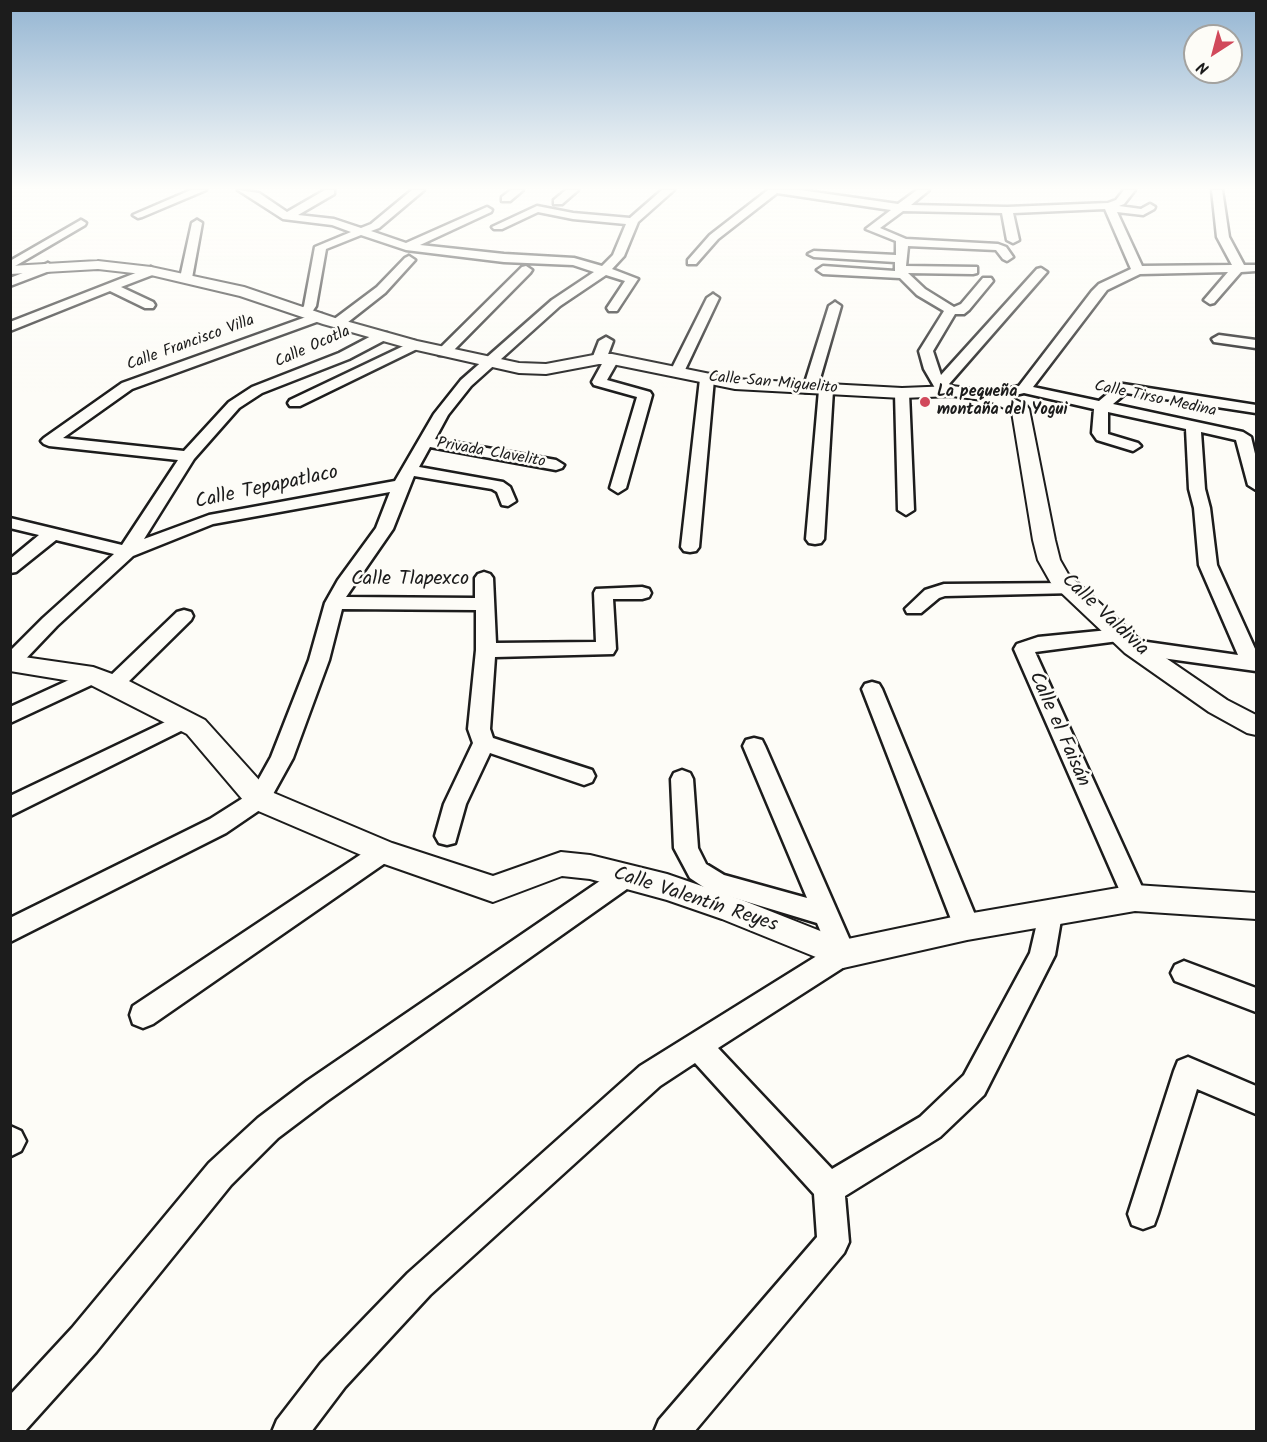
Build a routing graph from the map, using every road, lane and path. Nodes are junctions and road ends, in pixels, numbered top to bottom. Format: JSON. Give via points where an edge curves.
{"nodes":[{"id":1,"x":27,"y":257,"type":"edge"},
{"id":2,"x":190,"y":257,"type":"edge"},
{"id":3,"x":319,"y":257,"type":"edge"},
{"id":4,"x":405,"y":257,"type":"edge"},
{"id":5,"x":487,"y":257,"type":"edge"},
{"id":6,"x":617,"y":257,"type":"edge"},
{"id":7,"x":696,"y":257,"type":"edge"},
{"id":8,"x":829,"y":257,"type":"edge"},
{"id":9,"x":902,"y":257,"type":"edge"},
{"id":10,"x":1132,"y":257,"type":"edge"},
{"id":11,"x":1234,"y":257,"type":"edge"},
{"id":12,"x":692,"y":262,"type":"dead end"},
{"id":13,"x":48,"y":267,"type":"junction"},
{"id":14,"x":1239,"y":267,"type":"junction"},
{"id":15,"x":10,"y":268,"type":"edge"},
{"id":16,"x":901,"y":268,"type":"junction"},
{"id":17,"x":1257,"y":268,"type":"edge"},
{"id":18,"x":526,"y":270,"type":"dead end"},
{"id":19,"x":605,"y":270,"type":"junction"},
{"id":20,"x":823,"y":270,"type":"dead end"},
{"id":21,"x":973,"y":270,"type":"dead end"},
{"id":22,"x":1138,"y":270,"type":"junction"},
{"id":23,"x":151,"y":272,"type":"junction"},
{"id":24,"x":1041,"y":272,"type":"dead end"},
{"id":25,"x":186,"y":278,"type":"junction"},
{"id":26,"x":987,"y":281,"type":"dead end"},
{"id":27,"x":10,"y":282,"type":"edge"},
{"id":28,"x":112,"y":288,"type":"junction"},
{"id":29,"x":713,"y":298,"type":"dead end"},
{"id":30,"x":1210,"y":300,"type":"dead end"},
{"id":31,"x":149,"y":305,"type":"dead end"},
{"id":32,"x":835,"y":306,"type":"dead end"},
{"id":33,"x":613,"y":308,"type":"dead end"},
{"id":34,"x":951,"y":310,"type":"junction"},
{"id":35,"x":311,"y":315,"type":"junction"},
{"id":36,"x":338,"y":323,"type":"junction"},
{"id":37,"x":10,"y":327,"type":"edge"},
{"id":38,"x":382,"y":336,"type":"junction"},
{"id":39,"x":1219,"y":339,"type":"dead end"},
{"id":40,"x":606,"y":341,"type":"dead end"},
{"id":41,"x":1257,"y":344,"type":"edge"},
{"id":42,"x":414,"y":345,"type":"junction"},
{"id":43,"x":444,"y":352,"type":"junction"},
{"id":44,"x":605,"y":359,"type":"junction"},
{"id":45,"x":488,"y":363,"type":"junction"},
{"id":46,"x":677,"y":372,"type":"junction"},
{"id":47,"x":707,"y":380,"type":"junction"},
{"id":48,"x":946,"y":388,"type":"junction"},
{"id":49,"x":1024,"y":389,"type":"junction"},
{"id":50,"x":818,"y":390,"type":"junction"},
{"id":51,"x":902,"y":393,"type":"junction"},
{"id":52,"x":994,"y":396,"type":"junction"},
{"id":53,"x":295,"y":403,"type":"dead end"},
{"id":54,"x":1101,"y":407,"type":"junction"},
{"id":55,"x":1257,"y":409,"type":"edge"},
{"id":56,"x":1193,"y":426,"type":"junction"},
{"id":57,"x":426,"y":442,"type":"junction"},
{"id":58,"x":1133,"y":446,"type":"dead end"},
{"id":59,"x":188,"y":456,"type":"junction"},
{"id":60,"x":556,"y":465,"type":"dead end"},
{"id":61,"x":405,"y":478,"type":"junction"},
{"id":62,"x":1257,"y":485,"type":"edge"},
{"id":63,"x":618,"y":488,"type":"dead end"},
{"id":64,"x":508,"y":501,"type":"dead end"},
{"id":65,"x":906,"y":510,"type":"dead end"},
{"id":66,"x":10,"y":523,"type":"edge"},
{"id":67,"x":52,"y":534,"type":"junction"},
{"id":68,"x":815,"y":539,"type":"dead end"},
{"id":69,"x":690,"y":547,"type":"dead end"},
{"id":70,"x":127,"y":552,"type":"junction"},
{"id":71,"x":10,"y":568,"type":"edge"},
{"id":72,"x":484,"y":578,"type":"dead end"},
{"id":73,"x":1070,"y":589,"type":"junction"},
{"id":74,"x":642,"y":593,"type":"dead end"},
{"id":75,"x":334,"y":603,"type":"junction"},
{"id":76,"x":485,"y":604,"type":"junction"},
{"id":77,"x":914,"y":609,"type":"dead end"},
{"id":78,"x":184,"y":616,"type":"dead end"},
{"id":79,"x":1126,"y":641,"type":"junction"},
{"id":80,"x":486,"y":650,"type":"junction"},
{"id":81,"x":11,"y":663,"type":"edge"},
{"id":82,"x":1254,"y":663,"type":"edge"},
{"id":83,"x":103,"y":680,"type":"junction"},
{"id":84,"x":872,"y":690,"type":"dead end"},
{"id":85,"x":10,"y":716,"type":"edge"},
{"id":86,"x":184,"y":721,"type":"junction"},
{"id":87,"x":1257,"y":726,"type":"edge"},
{"id":88,"x":484,"y":743,"type":"junction"},
{"id":89,"x":754,"y":746,"type":"dead end"},
{"id":90,"x":584,"y":776,"type":"dead end"},
{"id":91,"x":682,"y":779,"type":"dead end"},
{"id":92,"x":259,"y":799,"type":"junction"},
{"id":93,"x":10,"y":807,"type":"edge"},
{"id":94,"x":447,"y":836,"type":"dead end"},
{"id":95,"x":382,"y":852,"type":"junction"},
{"id":96,"x":625,"y":877,"type":"junction"},
{"id":97,"x":1135,"y":898,"type":"junction"},
{"id":98,"x":1257,"y":906,"type":"edge"},
{"id":99,"x":1050,"y":914,"type":"junction"},
{"id":100,"x":827,"y":915,"type":"junction"},
{"id":101,"x":967,"y":927,"type":"junction"},
{"id":102,"x":10,"y":931,"type":"edge"},
{"id":103,"x":843,"y":954,"type":"junction"},
{"id":104,"x":1184,"y":973,"type":"dead end"},
{"id":105,"x":1257,"y":1000,"type":"edge"},
{"id":106,"x":143,"y":1015,"type":"dead end"},
{"id":107,"x":697,"y":1046,"type":"junction"},
{"id":108,"x":1257,"y":1100,"type":"edge"},
{"id":109,"x":829,"y":1188,"type":"junction"},
{"id":110,"x":1143,"y":1214,"type":"dead end"},
{"id":111,"x":10,"y":1421,"type":"edge"},
{"id":112,"x":289,"y":1431,"type":"edge"},
{"id":113,"x":671,"y":1431,"type":"edge"}],
"edges":[{"from":1,"to":15,"type":"street"},
{"from":2,"to":25,"type":"street"},
{"from":3,"to":35,"type":"street"},
{"from":4,"to":36,"type":"street","via":[[381,290]]},
{"from":5,"to":19,"type":"street","via":[[574,262]]},
{"from":6,"to":19,"type":"street"},
{"from":7,"to":12,"type":"street"},
{"from":8,"to":16,"type":"street"},
{"from":9,"to":16,"type":"street"},
{"from":10,"to":22,"type":"street"},
{"from":11,"to":14,"type":"street"},
{"from":13,"to":15,"type":"street","name":"Calle San Miguelito"},
{"from":13,"to":23,"type":"street","name":"Calle San Miguelito","via":[[98,265]]},
{"from":13,"to":27,"type":"street"},
{"from":14,"to":17,"type":"street"},
{"from":14,"to":22,"type":"street"},
{"from":14,"to":30,"type":"street"},
{"from":16,"to":20,"type":"street"},
{"from":16,"to":21,"type":"street"},
{"from":16,"to":34,"type":"street","via":[[921,292]]},
{"from":18,"to":43,"type":"street"},
{"from":19,"to":33,"type":"street","via":[[632,279]]},
{"from":19,"to":45,"type":"street","via":[[556,303]]},
{"from":22,"to":49,"type":"street","via":[[1095,294]]},
{"from":23,"to":25,"type":"street","name":"Calle San Miguelito"},
{"from":23,"to":28,"type":"street"},
{"from":24,"to":48,"type":"street"},
{"from":25,"to":35,"type":"street","name":"Calle San Miguelito","via":[[244,292]]},
{"from":26,"to":34,"type":"street","via":[[965,307]]},
{"from":28,"to":31,"type":"street"},
{"from":28,"to":37,"type":"street"},
{"from":29,"to":46,"type":"street"},
{"from":32,"to":50,"type":"street"},
{"from":34,"to":48,"type":"street","via":[[926,351],[931,369]]},
{"from":35,"to":36,"type":"street","name":"Calle San Miguelito"},
{"from":35,"to":59,"type":"street","name":"Calle Francisco Villa","via":[[127,386],[50,441]]},
{"from":36,"to":38,"type":"street","name":"Calle San Miguelito"},
{"from":38,"to":42,"type":"street","name":"Calle San Miguelito"},
{"from":38,"to":59,"type":"street","name":"Calle Ocotla","via":[[344,356],[257,390],[234,405]]},
{"from":39,"to":41,"type":"street"},
{"from":40,"to":44,"type":"street"},
{"from":42,"to":43,"type":"street","name":"Calle San Miguelito"},
{"from":42,"to":53,"type":"street"},
{"from":43,"to":45,"type":"street","name":"Calle San Miguelito"},
{"from":44,"to":45,"type":"street","name":"Calle San Miguelito","via":[[546,369]]},
{"from":44,"to":46,"type":"street","name":"Calle San Miguelito"},
{"from":44,"to":63,"type":"street","via":[[599,382],[645,395]]},
{"from":45,"to":57,"type":"street","via":[[447,406]]},
{"from":46,"to":47,"type":"street","name":"Calle San Miguelito"},
{"from":47,"to":50,"type":"street","name":"Calle San Miguelito"},
{"from":47,"to":69,"type":"street"},
{"from":48,"to":51,"type":"street","name":"Calle San Miguelito"},
{"from":48,"to":52,"type":"street","name":"Calle San Miguelito"},
{"from":49,"to":52,"type":"street","name":"Calle San Miguelito"},
{"from":49,"to":54,"type":"street","name":"Calle Tirso Medina"},
{"from":50,"to":51,"type":"street","name":"Calle San Miguelito"},
{"from":50,"to":68,"type":"street"},
{"from":51,"to":65,"type":"street"},
{"from":52,"to":73,"type":"street","name":"Calle Valdivia","via":[[1020,410],[1049,560]]},
{"from":54,"to":55,"type":"street","via":[[1123,388]]},
{"from":54,"to":56,"type":"street","name":"Calle Tirso Medina"},
{"from":54,"to":58,"type":"street","via":[[1102,437]]},
{"from":56,"to":62,"type":"street","name":"Calle Tirso Medina","via":[[1244,437]]},
{"from":56,"to":82,"type":"street","via":[[1208,565]]},
{"from":57,"to":60,"type":"street","name":"Privada Clavelito"},
{"from":57,"to":61,"type":"street"},
{"from":59,"to":70,"type":"street","name":"Calle Ocotla"},
{"from":61,"to":64,"type":"street","name":"Calle Tepapatlaco","via":[[497,485]]},
{"from":61,"to":70,"type":"street","name":"Calle Tepapatlaco","via":[[209,520]]},
{"from":61,"to":75,"type":"street","via":[[384,530]]},
{"from":66,"to":67,"type":"street"},
{"from":67,"to":70,"type":"street"},
{"from":67,"to":71,"type":"street"},
{"from":70,"to":81,"type":"street","name":"Calle Tepapatlaco"},
{"from":72,"to":76,"type":"street"},
{"from":73,"to":77,"type":"street","via":[[944,590],[932,594]]},
{"from":73,"to":79,"type":"street","name":"Calle Valdivia"},
{"from":74,"to":80,"type":"street","via":[[603,593],[606,648]]},
{"from":75,"to":76,"type":"street","name":"Calle Tlapexco"},
{"from":75,"to":92,"type":"street","via":[[319,660],[286,747]]},
{"from":76,"to":80,"type":"street"},
{"from":78,"to":83,"type":"street"},
{"from":79,"to":82,"type":"street"},
{"from":79,"to":87,"type":"street","name":"Calle Valdivia","via":[[1218,706]]},
{"from":79,"to":97,"type":"street","name":"Calle el Faisán","via":[[1038,644],[1024,649]]},
{"from":80,"to":88,"type":"street","via":[[479,729]]},
{"from":81,"to":83,"type":"street","name":"Calle Valentín Reyes"},
{"from":83,"to":85,"type":"street"},
{"from":83,"to":86,"type":"street","name":"Calle Valentín Reyes"},
{"from":84,"to":101,"type":"street"},
{"from":86,"to":92,"type":"street","name":"Calle Valentín Reyes","via":[[196,727]]},
{"from":86,"to":93,"type":"street"},
{"from":88,"to":90,"type":"street"},
{"from":88,"to":94,"type":"street","via":[[455,804]]},
{"from":89,"to":100,"type":"street"},
{"from":91,"to":100,"type":"street","via":[[686,848],[698,871],[717,882]]},
{"from":92,"to":95,"type":"street","name":"Calle Valentín Reyes"},
{"from":92,"to":102,"type":"street","via":[[218,826]]},
{"from":95,"to":96,"type":"street","name":"Calle Valentín Reyes","via":[[493,889],[561,864]]},
{"from":95,"to":106,"type":"street"},
{"from":96,"to":103,"type":"street","name":"Calle Valentín Reyes","via":[[731,909]]},
{"from":96,"to":111,"type":"street","via":[[268,1128],[220,1174],[84,1340]]},
{"from":97,"to":98,"type":"street"},
{"from":97,"to":99,"type":"street"},
{"from":99,"to":101,"type":"street"},
{"from":99,"to":109,"type":"street","via":[[1042,955],[974,1085],[930,1127]]},
{"from":100,"to":103,"type":"street"},
{"from":101,"to":103,"type":"street"},
{"from":103,"to":107,"type":"street"},
{"from":104,"to":105,"type":"street"},
{"from":107,"to":109,"type":"street"},
{"from":107,"to":112,"type":"street","via":[[650,1076],[419,1284],[333,1376]]},
{"from":108,"to":110,"type":"street","via":[[1188,1071]]},
{"from":109,"to":113,"type":"street","via":[[833,1242]]}]}
